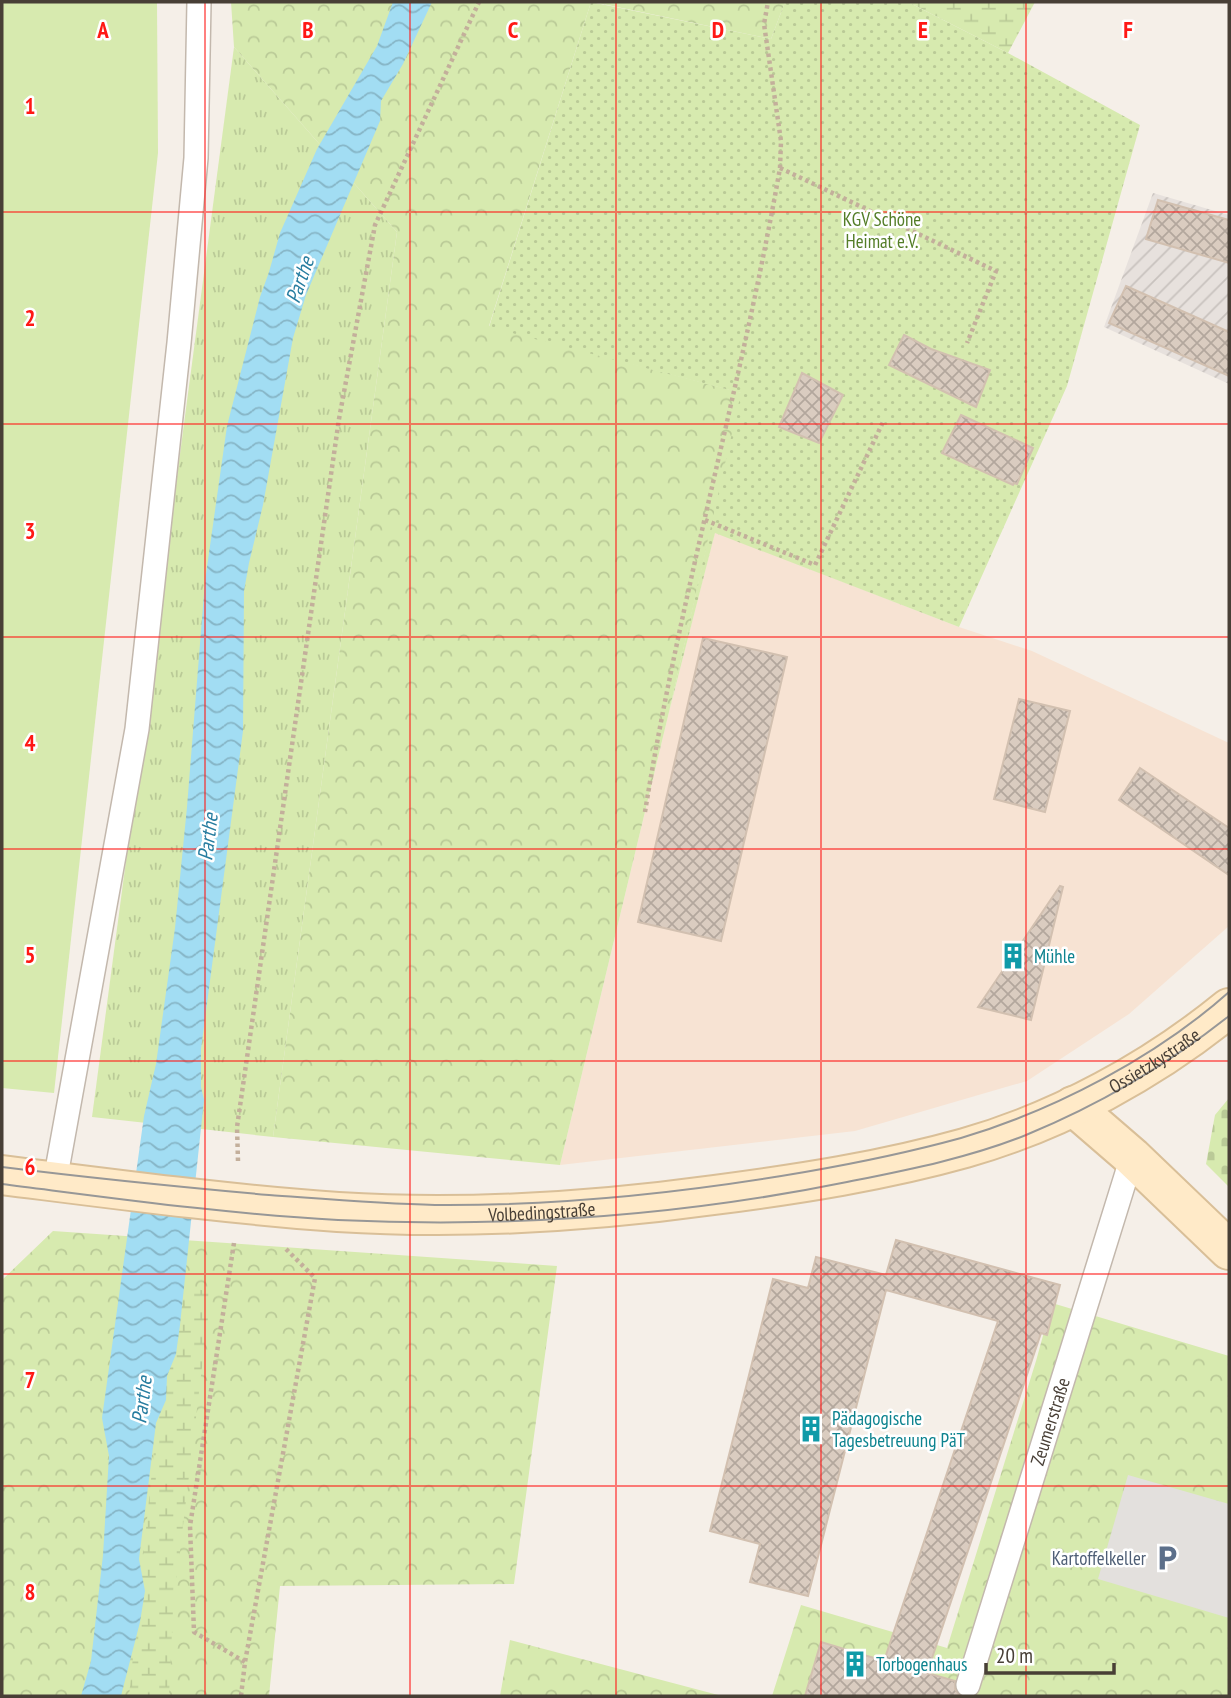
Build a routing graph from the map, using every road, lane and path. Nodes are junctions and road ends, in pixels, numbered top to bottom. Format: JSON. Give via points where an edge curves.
{"nodes":[{"id":1,"x":199,"y":2,"type":"edge"},
{"id":2,"x":479,"y":2,"type":"edge"},
{"id":3,"x":768,"y":2,"type":"edge"},
{"id":4,"x":780,"y":168,"type":"junction"},
{"id":5,"x":967,"y":343,"type":"dead end"},
{"id":6,"x":883,"y":422,"type":"dead end"},
{"id":7,"x":705,"y":520,"type":"junction"},
{"id":8,"x":645,"y":811,"type":"dead end"},
{"id":9,"x":1229,"y":1008,"type":"edge"},
{"id":10,"x":1073,"y":1106,"type":"junction"},
{"id":11,"x":1132,"y":1157,"type":"junction"},
{"id":12,"x":2,"y":1175,"type":"edge"},
{"id":13,"x":55,"y":1181,"type":"junction"},
{"id":14,"x":238,"y":1202,"type":"junction"},
{"id":15,"x":1229,"y":1250,"type":"edge"},
{"id":16,"x":244,"y":1662,"type":"junction"},
{"id":17,"x":968,"y":1685,"type":"dead end"},
{"id":18,"x":241,"y":1696,"type":"edge"}],
"edges":[{"from":1,"to":13,"type":"lane","via":[[196,158],[137,729]]},
{"from":2,"to":14,"type":"path","via":[[376,225],[340,419],[237,1127]]},
{"from":3,"to":4,"type":"path","via":[[764,24],[781,141]]},
{"from":4,"to":5,"type":"path","via":[[996,271]]},
{"from":4,"to":7,"type":"path"},
{"from":6,"to":7,"type":"path","via":[[815,565]]},
{"from":7,"to":8,"type":"path","via":[[677,635]]},
{"from":9,"to":10,"type":"main road","name":"Ossietzkystraße","via":[[1130,1076]]},
{"from":10,"to":11,"type":"main road"},
{"from":10,"to":14,"type":"main road","name":"Volbedingstraße","via":[[967,1147],[871,1171],[638,1206],[433,1215]]},
{"from":11,"to":15,"type":"main road"},
{"from":11,"to":17,"type":"lane","name":"Zeumerstraße"},
{"from":12,"to":13,"type":"main road","name":"Volbedingstraße"},
{"from":13,"to":14,"type":"main road","name":"Volbedingstraße"},
{"from":14,"to":16,"type":"path","via":[[190,1526],[194,1632]]},
{"from":14,"to":16,"type":"path","via":[[315,1278]]},
{"from":16,"to":18,"type":"path"}]}
